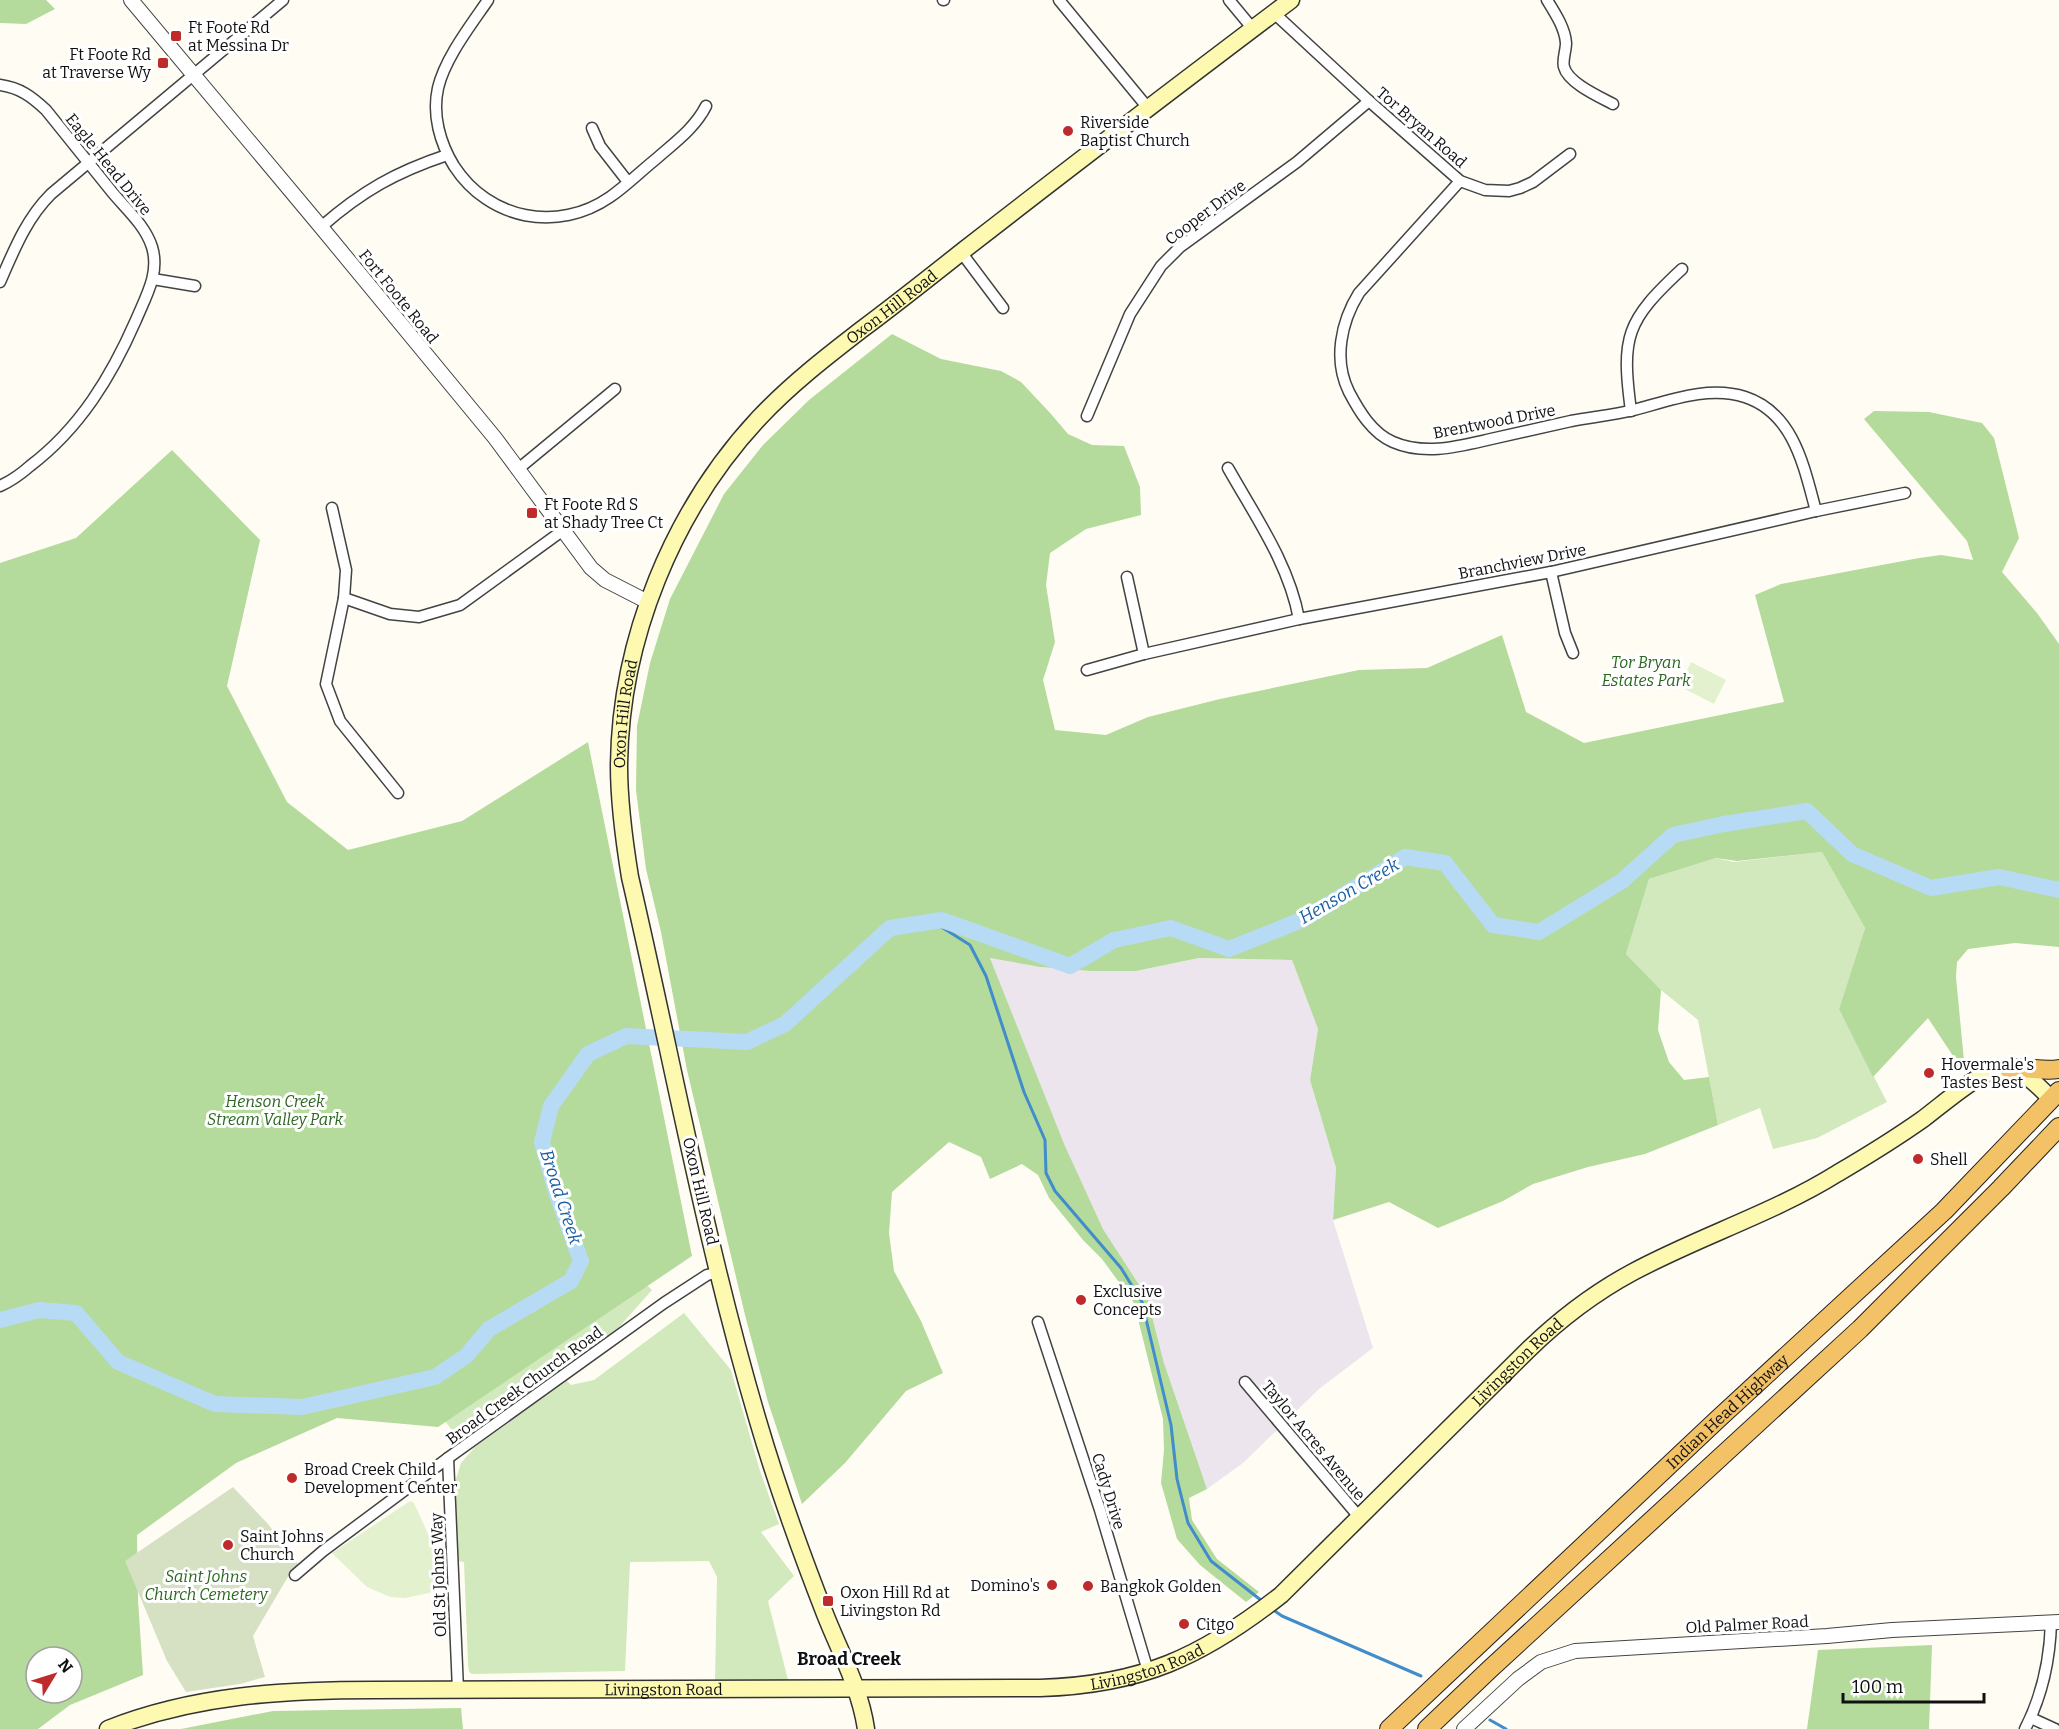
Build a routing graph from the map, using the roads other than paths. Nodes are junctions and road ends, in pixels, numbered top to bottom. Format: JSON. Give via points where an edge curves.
{"nodes":[{"id":1,"x":131,"y":0,"type":"edge"},
{"id":2,"x":283,"y":0,"type":"edge"},
{"id":3,"x":488,"y":0,"type":"edge"},
{"id":4,"x":1059,"y":0,"type":"edge"},
{"id":5,"x":1229,"y":0,"type":"edge"},
{"id":6,"x":1291,"y":0,"type":"edge"},
{"id":7,"x":1547,"y":0,"type":"edge"},
{"id":8,"x":1274,"y":13,"type":"junction"},
{"id":9,"x":1253,"y":28,"type":"junction"},
{"id":10,"x":194,"y":75,"type":"junction"},
{"id":11,"x":0,"y":86,"type":"edge"},
{"id":12,"x":1369,"y":101,"type":"junction"},
{"id":13,"x":1613,"y":104,"type":"dead end"},
{"id":14,"x":706,"y":106,"type":"dead end"},
{"id":15,"x":1148,"y":108,"type":"junction"},
{"id":16,"x":592,"y":128,"type":"dead end"},
{"id":17,"x":1570,"y":154,"type":"dead end"},
{"id":18,"x":447,"y":155,"type":"junction"},
{"id":19,"x":88,"y":163,"type":"junction"},
{"id":20,"x":1460,"y":181,"type":"junction"},
{"id":21,"x":628,"y":182,"type":"junction"},
{"id":22,"x":321,"y":226,"type":"junction"},
{"id":23,"x":961,"y":252,"type":"junction"},
{"id":24,"x":1682,"y":269,"type":"dead end"},
{"id":25,"x":153,"y":279,"type":"junction"},
{"id":26,"x":0,"y":282,"type":"edge"},
{"id":27,"x":195,"y":286,"type":"dead end"},
{"id":28,"x":1004,"y":308,"type":"dead end"},
{"id":29,"x":615,"y":389,"type":"dead end"},
{"id":30,"x":1631,"y":411,"type":"junction"},
{"id":31,"x":1088,"y":416,"type":"dead end"},
{"id":32,"x":1228,"y":468,"type":"dead end"},
{"id":33,"x":518,"y":470,"type":"junction"},
{"id":34,"x":0,"y":486,"type":"edge"},
{"id":35,"x":1905,"y":493,"type":"dead end"},
{"id":36,"x":332,"y":508,"type":"dead end"},
{"id":37,"x":1816,"y":511,"type":"junction"},
{"id":38,"x":562,"y":531,"type":"junction"},
{"id":39,"x":1551,"y":572,"type":"junction"},
{"id":40,"x":1127,"y":577,"type":"dead end"},
{"id":41,"x":344,"y":598,"type":"junction"},
{"id":42,"x":648,"y":602,"type":"junction"},
{"id":43,"x":1299,"y":619,"type":"junction"},
{"id":44,"x":1573,"y":653,"type":"dead end"},
{"id":45,"x":1144,"y":654,"type":"junction"},
{"id":46,"x":1087,"y":670,"type":"dead end"},
{"id":47,"x":398,"y":793,"type":"dead end"},
{"id":48,"x":2009,"y":1069,"type":"junction"},
{"id":49,"x":2059,"y":1070,"type":"edge"},
{"id":50,"x":2055,"y":1095,"type":"edge"},
{"id":51,"x":2059,"y":1127,"type":"edge"},
{"id":52,"x":719,"y":1272,"type":"junction"},
{"id":53,"x":1038,"y":1322,"type":"dead end"},
{"id":54,"x":1245,"y":1382,"type":"dead end"},
{"id":55,"x":448,"y":1458,"type":"junction"},
{"id":56,"x":1360,"y":1518,"type":"junction"},
{"id":57,"x":295,"y":1575,"type":"dead end"},
{"id":58,"x":2055,"y":1622,"type":"edge"},
{"id":59,"x":1148,"y":1671,"type":"junction"},
{"id":60,"x":856,"y":1689,"type":"junction"},
{"id":61,"x":458,"y":1690,"type":"junction"},
{"id":62,"x":2031,"y":1718,"type":"junction"},
{"id":63,"x":108,"y":1729,"type":"edge"},
{"id":64,"x":866,"y":1729,"type":"edge"},
{"id":65,"x":1389,"y":1729,"type":"edge"},
{"id":66,"x":1427,"y":1729,"type":"edge"},
{"id":67,"x":1464,"y":1729,"type":"edge"},
{"id":68,"x":2025,"y":1729,"type":"edge"},
{"id":69,"x":2055,"y":1729,"type":"edge"}],
"edges":[{"from":1,"to":10,"type":"street","name":"Fort Foote Road"},
{"from":2,"to":10,"type":"street"},
{"from":3,"to":18,"type":"street","via":[[448,64],[438,89],[438,124]]},
{"from":4,"to":15,"type":"street"},
{"from":5,"to":9,"type":"street"},
{"from":6,"to":8,"type":"main road","name":"Oxon Hill Road"},
{"from":7,"to":13,"type":"street","via":[[1566,42],[1566,71],[1585,89]]},
{"from":8,"to":9,"type":"main road","name":"Oxon Hill Road"},
{"from":8,"to":12,"type":"street","name":"Tor Bryan Road"},
{"from":9,"to":15,"type":"main road","name":"Oxon Hill Road"},
{"from":10,"to":19,"type":"street"},
{"from":10,"to":22,"type":"street","name":"Fort Foote Road"},
{"from":11,"to":19,"type":"street","name":"Eagle Head Drive","via":[[31,96]]},
{"from":12,"to":20,"type":"street","name":"Tor Bryan Road"},
{"from":12,"to":31,"type":"street","name":"Cooper Drive","via":[[1297,162],[1180,247],[1161,266],[1130,314]]},
{"from":14,"to":21,"type":"street","via":[[688,130]]},
{"from":15,"to":23,"type":"main road","name":"Oxon Hill Road"},
{"from":16,"to":21,"type":"street","via":[[600,146]]},
{"from":17,"to":20,"type":"street","name":"Tor Bryan Road","via":[[1520,188],[1485,190]]},
{"from":18,"to":21,"type":"street","via":[[478,194],[506,210],[535,218],[582,212],[611,197]]},
{"from":18,"to":22,"type":"street","via":[[376,185]]},
{"from":19,"to":25,"type":"street","name":"Eagle Head Drive","via":[[145,231],[155,258]]},
{"from":19,"to":26,"type":"street","via":[[38,207]]},
{"from":20,"to":30,"type":"street","name":"Brentwood Drive","via":[[1370,279],[1350,307],[1340,343],[1342,370],[1347,388],[1367,421],[1393,442],[1426,449],[1465,445]]},
{"from":22,"to":33,"type":"street","name":"Fort Foote Road"},
{"from":23,"to":28,"type":"street"},
{"from":23,"to":42,"type":"main road","name":"Oxon Hill Road","via":[[816,365],[745,433],[696,502]]},
{"from":24,"to":30,"type":"street","via":[[1645,307],[1628,338]]},
{"from":25,"to":27,"type":"street"},
{"from":25,"to":34,"type":"street","name":"Eagle Head Drive","via":[[112,372],[89,407],[49,452]]},
{"from":29,"to":33,"type":"street"},
{"from":30,"to":37,"type":"street","name":"Brentwood Drive","via":[[1713,393],[1756,402],[1775,416],[1792,437]]},
{"from":32,"to":43,"type":"street","via":[[1286,573]]},
{"from":33,"to":38,"type":"street","name":"Fort Foote Road"},
{"from":35,"to":37,"type":"street","name":"Branchview Drive"},
{"from":36,"to":41,"type":"street","via":[[346,570]]},
{"from":37,"to":39,"type":"street","name":"Branchview Drive"},
{"from":38,"to":41,"type":"street","via":[[460,605],[419,617],[390,614]]},
{"from":38,"to":42,"type":"street","name":"Fort Foote Road","via":[[605,580]]},
{"from":39,"to":43,"type":"street","name":"Branchview Drive"},
{"from":39,"to":44,"type":"street"},
{"from":40,"to":45,"type":"street"},
{"from":41,"to":47,"type":"street","via":[[326,684],[340,721]]},
{"from":42,"to":52,"type":"main road","name":"Oxon Hill Road","via":[[621,728],[619,789],[623,831]]},
{"from":43,"to":45,"type":"street","name":"Branchview Drive"},
{"from":45,"to":46,"type":"street","name":"Branchview Drive"},
{"from":48,"to":49,"type":"highway"},
{"from":48,"to":50,"type":"main road"},
{"from":48,"to":56,"type":"main road","name":"Livingston Road","via":[[1991,1071],[1978,1078],[1836,1175],[1633,1272],[1586,1300],[1528,1350]]},
{"from":50,"to":65,"type":"highway","name":"Indian Head Highway","via":[[1944,1211]]},
{"from":51,"to":66,"type":"highway","name":"Indian Head Highway","via":[[1860,1329]]},
{"from":52,"to":55,"type":"street","name":"Broad Creek Church Road","via":[[707,1275],[664,1303]]},
{"from":52,"to":60,"type":"main road","name":"Oxon Hill Road","via":[[758,1422],[793,1531]]},
{"from":53,"to":59,"type":"street","name":"Cady Drive"},
{"from":54,"to":56,"type":"street","name":"Taylor Acres Avenue"},
{"from":55,"to":57,"type":"street","name":"Broad Creek Church Road"},
{"from":55,"to":61,"type":"street","name":"Old St Johns Way"},
{"from":56,"to":59,"type":"main road","name":"Livingston Road","via":[[1254,1617],[1210,1646]]},
{"from":58,"to":62,"type":"street"},
{"from":58,"to":67,"type":"street","name":"Old Palmer Road","via":[[1575,1652],[1541,1662]]},
{"from":59,"to":60,"type":"main road","name":"Livingston Road","via":[[1072,1687]]},
{"from":60,"to":61,"type":"main road","name":"Livingston Road"},
{"from":60,"to":64,"type":"main road","name":"Oxon Hill Road"},
{"from":61,"to":63,"type":"main road","name":"Livingston Road","via":[[249,1694],[161,1711]]},
{"from":62,"to":68,"type":"street"},
{"from":62,"to":69,"type":"street"}]}
